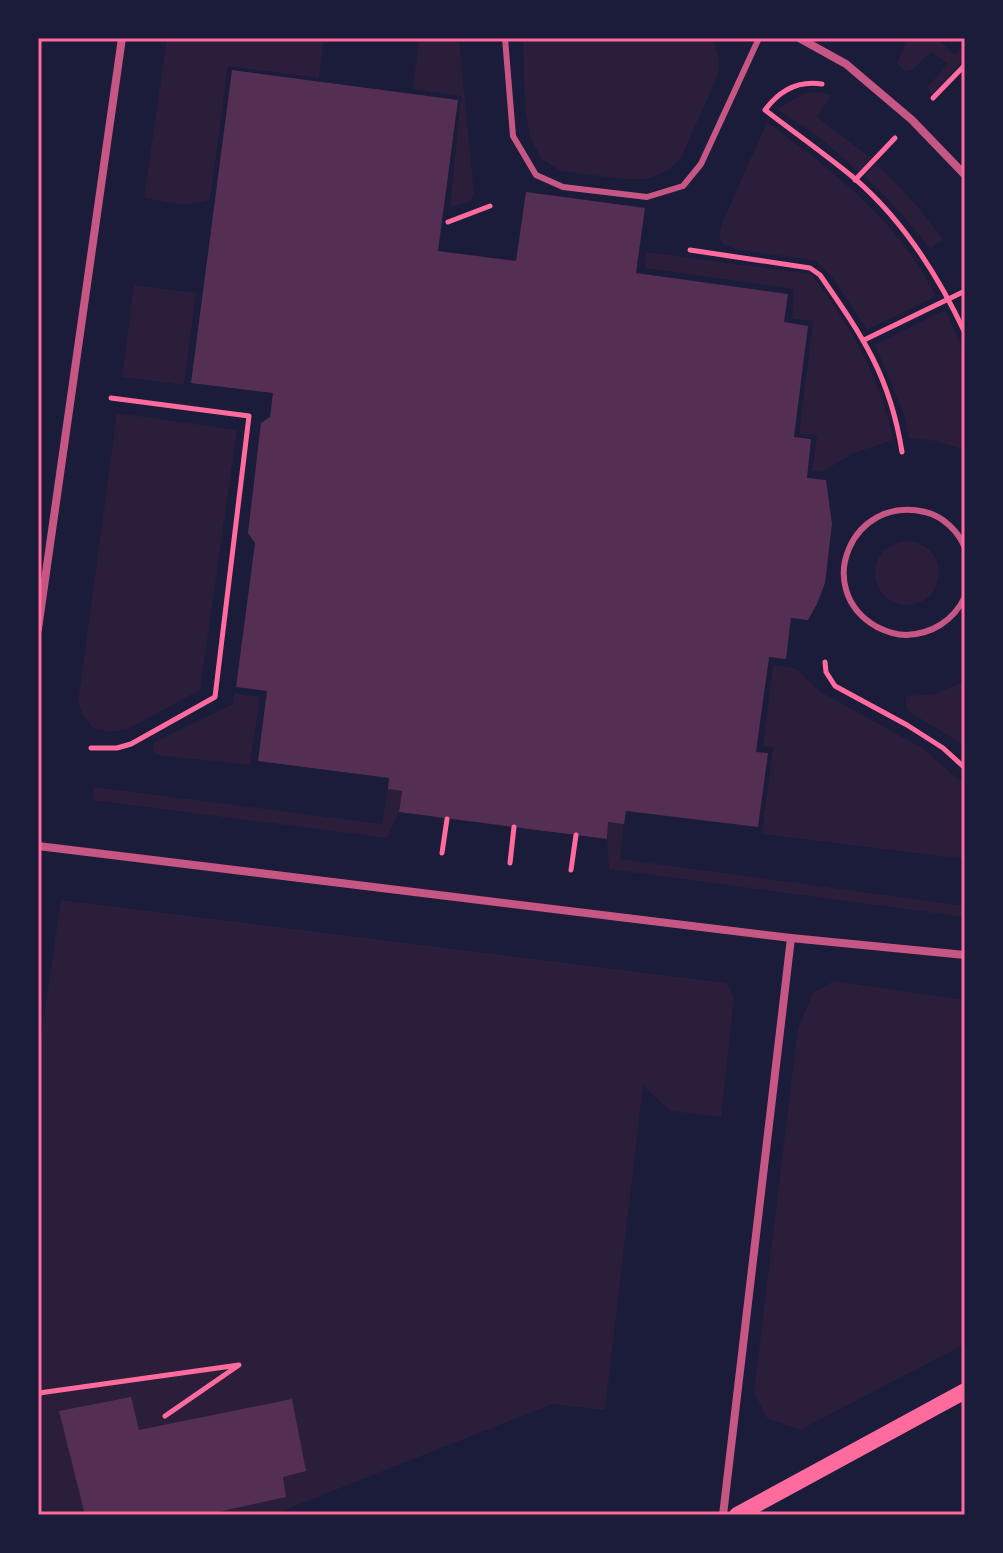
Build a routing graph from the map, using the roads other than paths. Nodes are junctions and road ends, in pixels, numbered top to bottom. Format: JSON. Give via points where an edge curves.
{"nodes":[{"id":1,"x":122,"y":38,"type":"edge"},
{"id":2,"x":505,"y":38,"type":"edge"},
{"id":3,"x":759,"y":38,"type":"edge"},
{"id":4,"x":799,"y":38,"type":"edge"},
{"id":5,"x":965,"y":175,"type":"edge"},
{"id":6,"x":965,"y":548,"type":"edge"},
{"id":7,"x":965,"y":597,"type":"edge"},
{"id":8,"x":38,"y":629,"type":"edge"},
{"id":9,"x":38,"y":846,"type":"edge"},
{"id":10,"x":791,"y":938,"type":"junction"},
{"id":11,"x":965,"y":955,"type":"edge"},
{"id":12,"x":965,"y":1391,"type":"edge"},
{"id":13,"x":723,"y":1515,"type":"edge"},
{"id":14,"x":737,"y":1515,"type":"edge"}],
"edges":[{"from":1,"to":8,"type":"street"},
{"from":2,"to":3,"type":"lane","via":[[513,136],[536,175],[563,187],[647,197],[683,186],[701,164]]},
{"from":4,"to":5,"type":"street","via":[[846,64],[912,120]]},
{"from":6,"to":7,"type":"lane","via":[[950,525],[933,514],[891,510],[857,533],[843,572],[854,607],[867,621],[902,635],[938,627]]},
{"from":9,"to":10,"type":"street"},
{"from":10,"to":11,"type":"street"},
{"from":10,"to":13,"type":"street"},
{"from":12,"to":14,"type":"main road"}]}
